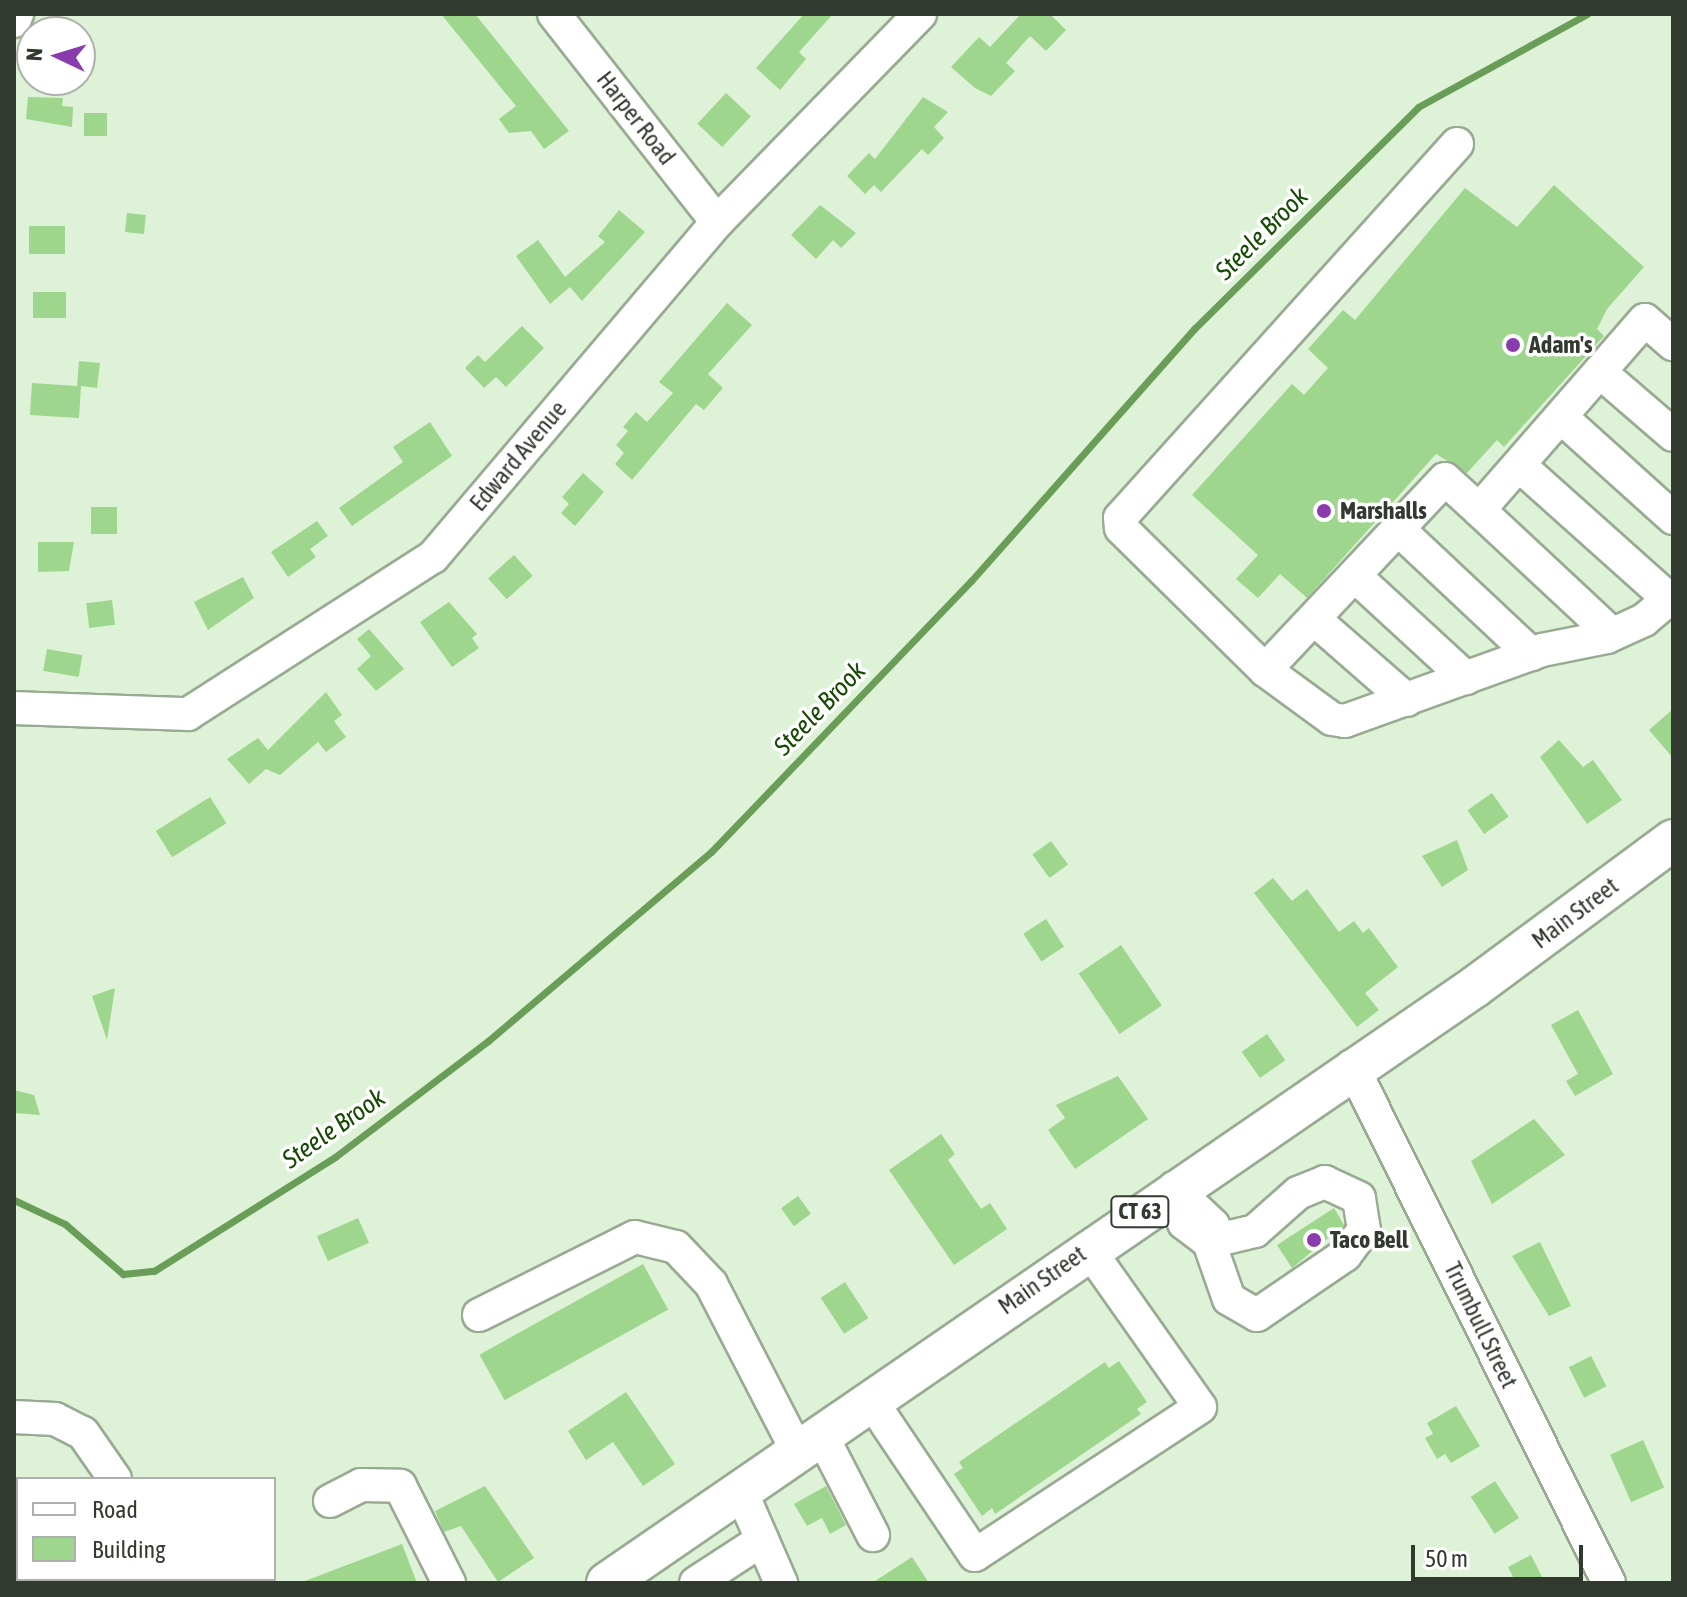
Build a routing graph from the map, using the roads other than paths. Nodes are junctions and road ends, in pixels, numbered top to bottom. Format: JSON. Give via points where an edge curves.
{"nodes":[{"id":1,"x":17,"y":14,"type":"edge"},
{"id":2,"x":554,"y":14,"type":"edge"},
{"id":3,"x":920,"y":14,"type":"edge"},
{"id":4,"x":14,"y":21,"type":"edge"},
{"id":5,"x":1457,"y":144,"type":"dead end"},
{"id":6,"x":717,"y":222,"type":"junction"},
{"id":7,"x":1673,"y":344,"type":"edge"},
{"id":8,"x":1600,"y":372,"type":"junction"},
{"id":9,"x":1561,"y":417,"type":"junction"},
{"id":10,"x":1673,"y":435,"type":"edge"},
{"id":11,"x":1519,"y":465,"type":"junction"},
{"id":12,"x":1479,"y":510,"type":"junction"},
{"id":13,"x":1673,"y":518,"type":"edge"},
{"id":14,"x":1398,"y":529,"type":"junction"},
{"id":15,"x":1355,"y":576,"type":"junction"},
{"id":16,"x":1671,"y":598,"type":"edge"},
{"id":17,"x":1314,"y":619,"type":"junction"},
{"id":18,"x":1612,"y":634,"type":"junction"},
{"id":19,"x":1531,"y":654,"type":"junction"},
{"id":20,"x":1265,"y":670,"type":"junction"},
{"id":21,"x":1466,"y":678,"type":"junction"},
{"id":22,"x":1407,"y":700,"type":"junction"},
{"id":23,"x":14,"y":708,"type":"edge"},
{"id":24,"x":1673,"y":840,"type":"edge"},
{"id":25,"x":1352,"y":1066,"type":"junction"},
{"id":26,"x":1174,"y":1188,"type":"junction"},
{"id":27,"x":1209,"y":1242,"type":"junction"},
{"id":28,"x":1088,"y":1248,"type":"junction"},
{"id":29,"x":479,"y":1315,"type":"dead end"},
{"id":30,"x":870,"y":1399,"type":"junction"},
{"id":31,"x":14,"y":1417,"type":"edge"},
{"id":32,"x":808,"y":1440,"type":"junction"},
{"id":33,"x":114,"y":1477,"type":"edge"},
{"id":34,"x":740,"y":1489,"type":"junction"},
{"id":35,"x":330,"y":1501,"type":"dead end"},
{"id":36,"x":873,"y":1535,"type":"dead end"},
{"id":37,"x":762,"y":1540,"type":"junction"},
{"id":38,"x":618,"y":1580,"type":"edge"},
{"id":39,"x":449,"y":1583,"type":"edge"},
{"id":40,"x":696,"y":1583,"type":"edge"},
{"id":41,"x":781,"y":1583,"type":"edge"},
{"id":42,"x":1609,"y":1583,"type":"edge"}],
"edges":[{"from":1,"to":4,"type":"street"},
{"from":2,"to":6,"type":"street","name":"Harper Road"},
{"from":3,"to":6,"type":"street","name":"Edward Avenue"},
{"from":5,"to":20,"type":"street","via":[[1120,518]]},
{"from":6,"to":23,"type":"street","name":"Edward Avenue","via":[[433,557],[188,714]]},
{"from":7,"to":8,"type":"street","via":[[1645,320]]},
{"from":8,"to":9,"type":"street"},
{"from":8,"to":10,"type":"street"},
{"from":9,"to":11,"type":"street"},
{"from":9,"to":13,"type":"street"},
{"from":11,"to":12,"type":"street"},
{"from":11,"to":16,"type":"street"},
{"from":12,"to":14,"type":"street","via":[[1445,479]]},
{"from":12,"to":18,"type":"street"},
{"from":14,"to":15,"type":"street"},
{"from":14,"to":19,"type":"street"},
{"from":15,"to":17,"type":"street"},
{"from":15,"to":21,"type":"street"},
{"from":16,"to":18,"type":"street"},
{"from":17,"to":20,"type":"street"},
{"from":17,"to":22,"type":"street"},
{"from":18,"to":19,"type":"street"},
{"from":19,"to":21,"type":"street"},
{"from":20,"to":22,"type":"street","via":[[1332,719]]},
{"from":21,"to":22,"type":"street"},
{"from":24,"to":25,"type":"main road","name":"Main Street","number":"CT 63"},
{"from":25,"to":26,"type":"main road","name":"Main Street","number":"CT 63"},
{"from":25,"to":42,"type":"street","name":"Trumbull Street"},
{"from":26,"to":27,"type":"street","via":[[1204,1209],[1213,1225]]},
{"from":26,"to":28,"type":"main road","name":"Main Street","number":"CT 63"},
{"from":27,"to":27,"type":"street","via":[[1229,1299],[1257,1315],[1361,1240],[1364,1212],[1351,1190],[1325,1182],[1298,1193],[1255,1231]]},
{"from":28,"to":30,"type":"main road","name":"Main Street","number":"CT 63"},
{"from":28,"to":30,"type":"street","via":[[1200,1407],[975,1555]]},
{"from":29,"to":32,"type":"street","via":[[635,1237],[676,1247],[711,1284]]},
{"from":30,"to":32,"type":"main road","name":"Main Street","number":"CT 63"},
{"from":31,"to":33,"type":"street","via":[[55,1419],[83,1433]]},
{"from":32,"to":34,"type":"main road","name":"Main Street","number":"CT 63"},
{"from":32,"to":36,"type":"street"},
{"from":34,"to":37,"type":"street"},
{"from":34,"to":38,"type":"main road","name":"Main Street","number":"CT 63"},
{"from":35,"to":39,"type":"street","via":[[361,1485],[400,1486]]},
{"from":37,"to":40,"type":"street"},
{"from":37,"to":41,"type":"street"}]}
